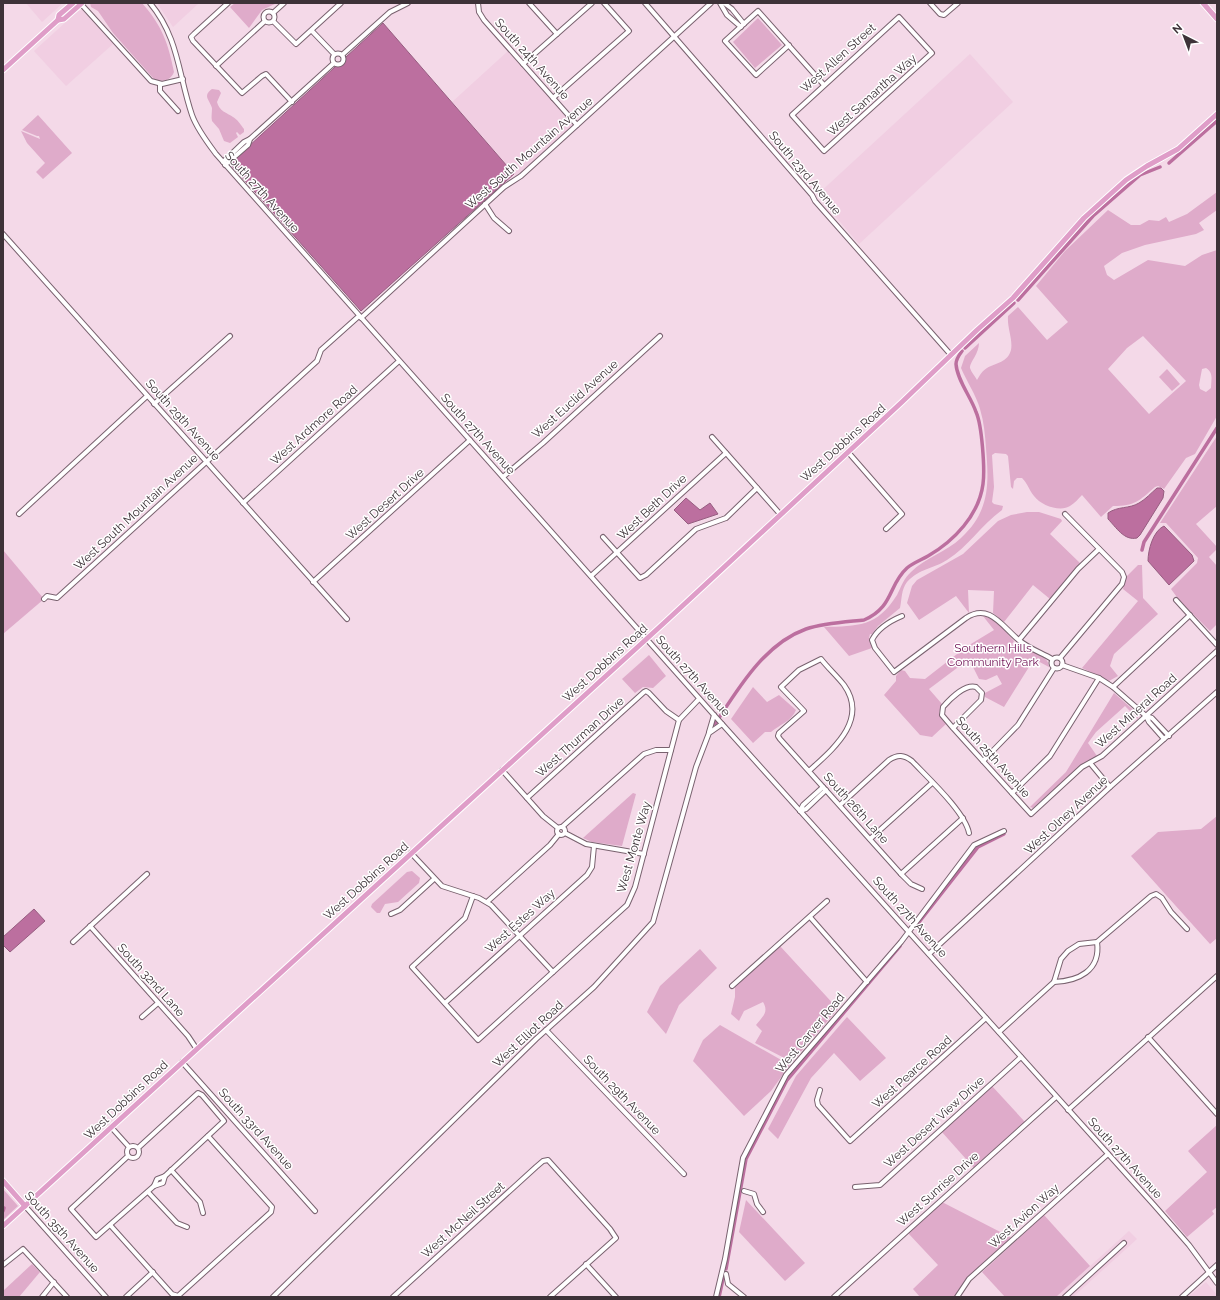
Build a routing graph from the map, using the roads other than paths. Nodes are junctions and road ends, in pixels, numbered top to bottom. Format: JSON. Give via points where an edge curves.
{"nodes":[{"id":1,"x":72,"y":3,"type":"edge"},
{"id":2,"x":82,"y":3,"type":"edge"},
{"id":3,"x":150,"y":3,"type":"edge"},
{"id":4,"x":228,"y":3,"type":"edge"},
{"id":5,"x":284,"y":3,"type":"edge"},
{"id":6,"x":341,"y":3,"type":"edge"},
{"id":7,"x":408,"y":3,"type":"edge"},
{"id":8,"x":478,"y":3,"type":"edge"},
{"id":9,"x":529,"y":3,"type":"edge"},
{"id":10,"x":592,"y":3,"type":"edge"},
{"id":11,"x":604,"y":3,"type":"edge"},
{"id":12,"x":646,"y":3,"type":"edge"},
{"id":13,"x":711,"y":3,"type":"edge"},
{"id":14,"x":720,"y":3,"type":"edge"},
{"id":15,"x":724,"y":3,"type":"edge"},
{"id":16,"x":930,"y":3,"type":"edge"},
{"id":17,"x":958,"y":3,"type":"edge"},
{"id":18,"x":1203,"y":3,"type":"edge"},
{"id":19,"x":273,"y":13,"type":"junction"},
{"id":20,"x":899,"y":17,"type":"joint"},
{"id":21,"x":1217,"y":19,"type":"edge"},
{"id":22,"x":58,"y":20,"type":"junction"},
{"id":23,"x":265,"y":21,"type":"junction"},
{"id":24,"x":272,"y":21,"type":"junction"},
{"id":25,"x":742,"y":25,"type":"junction"},
{"id":26,"x":312,"y":30,"type":"junction"},
{"id":27,"x":557,"y":34,"type":"junction"},
{"id":28,"x":674,"y":36,"type":"junction"},
{"id":29,"x":789,"y":45,"type":"junction"},
{"id":30,"x":334,"y":54,"type":"junction"},
{"id":31,"x":342,"y":55,"type":"junction"},
{"id":32,"x":334,"y":63,"type":"junction"},
{"id":33,"x":523,"y":64,"type":"junction"},
{"id":34,"x":216,"y":66,"type":"junction"},
{"id":35,"x":3,"y":70,"type":"edge"},
{"id":36,"x":183,"y":79,"type":"junction"},
{"id":37,"x":160,"y":84,"type":"junction"},
{"id":38,"x":824,"y":85,"type":"junction"},
{"id":39,"x":553,"y":98,"type":"junction"},
{"id":40,"x":292,"y":102,"type":"junction"},
{"id":41,"x":178,"y":111,"type":"dead end"},
{"id":42,"x":1217,"y":114,"type":"edge"},
{"id":43,"x":792,"y":115,"type":"joint"},
{"id":44,"x":577,"y":124,"type":"junction"},
{"id":45,"x":224,"y":164,"type":"junction"},
{"id":46,"x":485,"y":204,"type":"junction"},
{"id":47,"x":509,"y":231,"type":"dead end"},
{"id":48,"x":3,"y":234,"type":"edge"},
{"id":49,"x":360,"y":317,"type":"junction"},
{"id":50,"x":230,"y":336,"type":"dead end"},
{"id":51,"x":660,"y":336,"type":"dead end"},
{"id":52,"x":951,"y":355,"type":"junction"},
{"id":53,"x":399,"y":361,"type":"junction"},
{"id":54,"x":147,"y":396,"type":"junction"},
{"id":55,"x":154,"y":404,"type":"junction"},
{"id":56,"x":712,"y":437,"type":"dead end"},
{"id":57,"x":470,"y":440,"type":"junction"},
{"id":58,"x":848,"y":452,"type":"junction"},
{"id":59,"x":726,"y":453,"type":"junction"},
{"id":60,"x":205,"y":461,"type":"junction"},
{"id":61,"x":502,"y":476,"type":"junction"},
{"id":62,"x":757,"y":488,"type":"junction"},
{"id":63,"x":243,"y":503,"type":"junction"},
{"id":64,"x":20,"y":514,"type":"dead end"},
{"id":65,"x":780,"y":514,"type":"junction"},
{"id":66,"x":1065,"y":514,"type":"dead end"},
{"id":67,"x":886,"y":529,"type":"dead end"},
{"id":68,"x":603,"y":537,"type":"dead end"},
{"id":69,"x":1099,"y":549,"type":"junction"},
{"id":70,"x":617,"y":553,"type":"junction"},
{"id":71,"x":591,"y":576,"type":"junction"},
{"id":72,"x":314,"y":582,"type":"junction"},
{"id":73,"x":44,"y":599,"type":"dead end"},
{"id":74,"x":1176,"y":600,"type":"dead end"},
{"id":75,"x":1190,"y":615,"type":"junction"},
{"id":76,"x":902,"y":616,"type":"dead end"},
{"id":77,"x":347,"y":620,"type":"dead end"},
{"id":78,"x":646,"y":638,"type":"junction"},
{"id":79,"x":1019,"y":640,"type":"junction"},
{"id":80,"x":1217,"y":645,"type":"edge"},
{"id":81,"x":1217,"y":651,"type":"edge"},
{"id":82,"x":1060,"y":658,"type":"junction"},
{"id":83,"x":1052,"y":659,"type":"junction"},
{"id":84,"x":1062,"y":666,"type":"junction"},
{"id":85,"x":1054,"y":668,"type":"junction"},
{"id":86,"x":1099,"y":678,"type":"junction"},
{"id":87,"x":1113,"y":687,"type":"junction"},
{"id":88,"x":1217,"y":692,"type":"edge"},
{"id":89,"x":699,"y":698,"type":"junction"},
{"id":90,"x":715,"y":716,"type":"junction"},
{"id":91,"x":1146,"y":716,"type":"junction"},
{"id":92,"x":679,"y":720,"type":"junction"},
{"id":93,"x":721,"y":722,"type":"junction"},
{"id":94,"x":1156,"y":726,"type":"junction"},
{"id":95,"x":953,"y":728,"type":"junction"},
{"id":96,"x":709,"y":733,"type":"junction"},
{"id":97,"x":1169,"y":736,"type":"junction"},
{"id":98,"x":1164,"y":739,"type":"junction"},
{"id":99,"x":671,"y":750,"type":"junction"},
{"id":100,"x":983,"y":761,"type":"junction"},
{"id":101,"x":1090,"y":763,"type":"junction"},
{"id":102,"x":502,"y":770,"type":"junction"},
{"id":103,"x":809,"y":771,"type":"junction"},
{"id":104,"x":932,"y":783,"type":"junction"},
{"id":105,"x":1110,"y":787,"type":"junction"},
{"id":106,"x":825,"y":788,"type":"junction"},
{"id":107,"x":1012,"y":793,"type":"junction"},
{"id":108,"x":527,"y":798,"type":"junction"},
{"id":109,"x":840,"y":805,"type":"junction"},
{"id":110,"x":800,"y":811,"type":"junction"},
{"id":111,"x":1031,"y":814,"type":"joint"},
{"id":112,"x":963,"y":818,"type":"junction"},
{"id":113,"x":560,"y":828,"type":"junction"},
{"id":114,"x":1004,"y":831,"type":"dead end"},
{"id":115,"x":565,"y":833,"type":"junction"},
{"id":116,"x":970,"y":833,"type":"dead end"},
{"id":117,"x":559,"y":834,"type":"junction"},
{"id":118,"x":870,"y":839,"type":"junction"},
{"id":119,"x":594,"y":846,"type":"junction"},
{"id":120,"x":411,"y":853,"type":"junction"},
{"id":121,"x":644,"y":854,"type":"junction"},
{"id":122,"x":147,"y":874,"type":"dead end"},
{"id":123,"x":901,"y":874,"type":"junction"},
{"id":124,"x":434,"y":879,"type":"junction"},
{"id":125,"x":922,"y":889,"type":"dead end"},
{"id":126,"x":473,"y":896,"type":"junction"},
{"id":127,"x":827,"y":901,"type":"dead end"},
{"id":128,"x":487,"y":902,"type":"junction"},
{"id":129,"x":391,"y":914,"type":"dead end"},
{"id":130,"x":810,"y":917,"type":"junction"},
{"id":131,"x":90,"y":926,"type":"junction"},
{"id":132,"x":1187,"y":929,"type":"dead end"},
{"id":133,"x":909,"y":931,"type":"junction"},
{"id":134,"x":520,"y":935,"type":"junction"},
{"id":135,"x":72,"y":942,"type":"dead end"},
{"id":136,"x":1097,"y":942,"type":"junction"},
{"id":137,"x":929,"y":954,"type":"junction"},
{"id":138,"x":553,"y":972,"type":"junction"},
{"id":139,"x":1217,"y":976,"type":"edge"},
{"id":140,"x":867,"y":982,"type":"junction"},
{"id":141,"x":1054,"y":982,"type":"junction"},
{"id":142,"x":732,"y":986,"type":"dead end"},
{"id":143,"x":158,"y":1003,"type":"junction"},
{"id":144,"x":445,"y":1003,"type":"junction"},
{"id":145,"x":142,"y":1017,"type":"dead end"},
{"id":146,"x":986,"y":1018,"type":"junction"},
{"id":147,"x":546,"y":1030,"type":"junction"},
{"id":148,"x":999,"y":1032,"type":"junction"},
{"id":149,"x":1148,"y":1037,"type":"junction"},
{"id":150,"x":196,"y":1048,"type":"junction"},
{"id":151,"x":1021,"y":1057,"type":"junction"},
{"id":152,"x":182,"y":1062,"type":"junction"},
{"id":153,"x":820,"y":1090,"type":"dead end"},
{"id":154,"x":1056,"y":1097,"type":"junction"},
{"id":155,"x":1068,"y":1110,"type":"junction"},
{"id":156,"x":1217,"y":1114,"type":"edge"},
{"id":157,"x":111,"y":1128,"type":"junction"},
{"id":158,"x":208,"y":1136,"type":"junction"},
{"id":159,"x":129,"y":1147,"type":"junction"},
{"id":160,"x":138,"y":1148,"type":"junction"},
{"id":161,"x":1108,"y":1154,"type":"junction"},
{"id":162,"x":128,"y":1156,"type":"junction"},
{"id":163,"x":171,"y":1170,"type":"junction"},
{"id":164,"x":684,"y":1174,"type":"dead end"},
{"id":165,"x":165,"y":1176,"type":"junction"},
{"id":166,"x":3,"y":1181,"type":"edge"},
{"id":167,"x":154,"y":1186,"type":"junction"},
{"id":168,"x":855,"y":1187,"type":"dead end"},
{"id":169,"x":744,"y":1191,"type":"dead end"},
{"id":170,"x":148,"y":1192,"type":"junction"},
{"id":171,"x":25,"y":1206,"type":"junction"},
{"id":172,"x":315,"y":1211,"type":"dead end"},
{"id":173,"x":763,"y":1212,"type":"dead end"},
{"id":174,"x":203,"y":1213,"type":"dead end"},
{"id":175,"x":3,"y":1226,"type":"edge"},
{"id":176,"x":111,"y":1226,"type":"junction"},
{"id":177,"x":187,"y":1227,"type":"dead end"},
{"id":178,"x":1124,"y":1243,"type":"dead end"},
{"id":179,"x":586,"y":1264,"type":"junction"},
{"id":180,"x":3,"y":1265,"type":"edge"},
{"id":181,"x":1217,"y":1265,"type":"edge"},
{"id":182,"x":153,"y":1272,"type":"junction"},
{"id":183,"x":1210,"y":1272,"type":"junction"},
{"id":184,"x":726,"y":1274,"type":"dead end"},
{"id":185,"x":54,"y":1282,"type":"junction"},
{"id":186,"x":1217,"y":1283,"type":"edge"},
{"id":187,"x":176,"y":1296,"type":"edge"},
{"id":188,"x":42,"y":1297,"type":"edge"},
{"id":189,"x":67,"y":1297,"type":"edge"},
{"id":190,"x":106,"y":1297,"type":"edge"},
{"id":191,"x":126,"y":1297,"type":"edge"},
{"id":192,"x":273,"y":1297,"type":"edge"},
{"id":193,"x":393,"y":1297,"type":"edge"},
{"id":194,"x":550,"y":1297,"type":"edge"},
{"id":195,"x":616,"y":1297,"type":"edge"},
{"id":196,"x":716,"y":1297,"type":"edge"},
{"id":197,"x":744,"y":1297,"type":"edge"},
{"id":198,"x":834,"y":1297,"type":"edge"},
{"id":199,"x":957,"y":1297,"type":"edge"},
{"id":200,"x":1065,"y":1297,"type":"edge"},
{"id":201,"x":1182,"y":1297,"type":"edge"}],
"edges":[{"from":1,"to":22,"type":"main road","via":[[59,15]]},
{"from":2,"to":22,"type":"main road","via":[[64,19]]},
{"from":2,"to":37,"type":"street","via":[[148,78]]},
{"from":3,"to":36,"type":"street","name":"South 27th Avenue","via":[[162,18],[171,37]]},
{"from":4,"to":34,"type":"street","via":[[191,37]]},
{"from":5,"to":19,"type":"street"},
{"from":6,"to":26,"type":"street"},
{"from":7,"to":31,"type":"street","via":[[390,12]]},
{"from":8,"to":33,"type":"street","name":"South 24th Avenue","via":[[479,12],[484,20]]},
{"from":9,"to":27,"type":"street"},
{"from":10,"to":27,"type":"street"},
{"from":11,"to":39,"type":"street","via":[[629,31]]},
{"from":12,"to":28,"type":"street","name":"South 23rd Avenue"},
{"from":13,"to":28,"type":"street","name":"West South Mountain Avenue"},
{"from":14,"to":25,"type":"street","via":[[728,15]]},
{"from":15,"to":25,"type":"street","via":[[732,9]]},
{"from":16,"to":17,"type":"street","via":[[940,14],[946,14]]},
{"from":18,"to":21,"type":"main road"},
{"from":19,"to":23,"type":"street","via":[[265,12]]},
{"from":19,"to":24,"type":"street"},
{"from":20,"to":38,"type":"street","name":"West Allen Street"},
{"from":20,"to":43,"type":"street","name":"West Samantha Way","via":[[932,53],[824,151]]},
{"from":22,"to":35,"type":"main road"},
{"from":23,"to":24,"type":"street"},
{"from":23,"to":34,"type":"street"},
{"from":24,"to":26,"type":"street","via":[[296,44]]},
{"from":25,"to":29,"type":"street","via":[[758,11]]},
{"from":25,"to":29,"type":"street","via":[[725,42],[756,75]]},
{"from":26,"to":30,"type":"street"},
{"from":27,"to":33,"type":"street"},
{"from":28,"to":44,"type":"street","name":"West South Mountain Avenue"},
{"from":28,"to":52,"type":"street","name":"South 23rd Avenue"},
{"from":29,"to":38,"type":"street"},
{"from":30,"to":31,"type":"street"},
{"from":30,"to":32,"type":"street"},
{"from":31,"to":32,"type":"street","via":[[341,63]]},
{"from":32,"to":40,"type":"street"},
{"from":33,"to":39,"type":"street","name":"South 24th Avenue"},
{"from":34,"to":40,"type":"street","via":[[242,93],[266,74]]},
{"from":36,"to":37,"type":"street"},
{"from":36,"to":45,"type":"street","name":"South 27th Avenue","via":[[195,121],[208,144]]},
{"from":37,"to":41,"type":"street","via":[[160,91]]},
{"from":38,"to":43,"type":"street","name":"West Allen Street"},
{"from":39,"to":44,"type":"street","name":"South 24th Avenue"},
{"from":40,"to":45,"type":"street","via":[[250,139],[248,145]]},
{"from":42,"to":52,"type":"main road","name":"West Dobbins Road","via":[[1178,149],[1137,172],[1106,198],[1069,234],[1013,298]]},
{"from":44,"to":46,"type":"street","name":"West South Mountain Avenue","via":[[521,176]]},
{"from":45,"to":49,"type":"street","name":"South 27th Avenue"},
{"from":46,"to":47,"type":"street","via":[[494,218]]},
{"from":46,"to":49,"type":"street","name":"West South Mountain Avenue"},
{"from":48,"to":54,"type":"street","name":"South 29th Avenue"},
{"from":49,"to":53,"type":"street","name":"South 27th Avenue"},
{"from":49,"to":60,"type":"street","name":"West South Mountain Avenue","via":[[321,350],[317,361]]},
{"from":50,"to":55,"type":"street"},
{"from":51,"to":61,"type":"street","name":"West Euclid Avenue"},
{"from":52,"to":58,"type":"main road","name":"West Dobbins Road"},
{"from":53,"to":57,"type":"street","name":"South 27th Avenue"},
{"from":53,"to":63,"type":"street","name":"West Ardmore Road"},
{"from":54,"to":55,"type":"street","name":"South 29th Avenue"},
{"from":54,"to":64,"type":"street"},
{"from":55,"to":60,"type":"street","name":"South 29th Avenue"},
{"from":56,"to":59,"type":"street"},
{"from":57,"to":61,"type":"street","name":"South 27th Avenue"},
{"from":57,"to":72,"type":"street","name":"West Desert Drive"},
{"from":58,"to":65,"type":"main road","name":"West Dobbins Road"},
{"from":58,"to":67,"type":"street","via":[[902,514]]},
{"from":59,"to":62,"type":"street"},
{"from":59,"to":70,"type":"street","name":"West Beth Drive"},
{"from":60,"to":63,"type":"street","name":"South 29th Avenue"},
{"from":60,"to":73,"type":"street","name":"West South Mountain Avenue","via":[[57,598],[48,596]]},
{"from":61,"to":71,"type":"street","name":"South 27th Avenue"},
{"from":62,"to":65,"type":"street"},
{"from":62,"to":70,"type":"street","via":[[726,518],[696,529],[640,578]]},
{"from":63,"to":72,"type":"street","name":"South 29th Avenue"},
{"from":65,"to":78,"type":"main road","name":"West Dobbins Road"},
{"from":66,"to":69,"type":"street"},
{"from":68,"to":70,"type":"street"},
{"from":69,"to":79,"type":"street","via":[[1078,569]]},
{"from":69,"to":82,"type":"street","via":[[1122,572],[1122,584]]},
{"from":70,"to":71,"type":"street","name":"West Beth Drive"},
{"from":71,"to":78,"type":"street","name":"South 27th Avenue"},
{"from":72,"to":77,"type":"street","name":"South 29th Avenue"},
{"from":74,"to":75,"type":"street"},
{"from":75,"to":80,"type":"street"},
{"from":75,"to":87,"type":"street"},
{"from":76,"to":79,"type":"street","via":[[876,632],[872,640],[875,648],[894,672],[972,614],[989,614]]},
{"from":78,"to":89,"type":"street","name":"South 27th Avenue"},
{"from":78,"to":102,"type":"main road","name":"West Dobbins Road"},
{"from":79,"to":83,"type":"street"},
{"from":81,"to":91,"type":"street","name":"West Mineral Road"},
{"from":82,"to":83,"type":"street"},
{"from":82,"to":84,"type":"street"},
{"from":83,"to":85,"type":"street","via":[[1051,664]]},
{"from":84,"to":85,"type":"street"},
{"from":84,"to":86,"type":"street"},
{"from":85,"to":100,"type":"street","via":[[1018,725]]},
{"from":86,"to":87,"type":"street"},
{"from":86,"to":107,"type":"street","via":[[1050,756]]},
{"from":87,"to":91,"type":"street"},
{"from":88,"to":97,"type":"street","name":"West Olney Avenue"},
{"from":89,"to":90,"type":"street","name":"South 27th Avenue"},
{"from":89,"to":92,"type":"street","name":"West Monte Way"},
{"from":90,"to":93,"type":"street","name":"South 27th Avenue"},
{"from":90,"to":96,"type":"street","name":"West Elliot Road"},
{"from":91,"to":94,"type":"street"},
{"from":91,"to":101,"type":"street","name":"West Mineral Road","via":[[1102,756]]},
{"from":92,"to":99,"type":"street","name":"West Monte Way"},
{"from":92,"to":108,"type":"street","name":"West Thurman Drive","via":[[646,691]]},
{"from":93,"to":96,"type":"street"},
{"from":93,"to":110,"type":"street","name":"South 27th Avenue"},
{"from":94,"to":97,"type":"street"},
{"from":94,"to":98,"type":"street"},
{"from":95,"to":95,"type":"street","name":"South 25th Avenue","via":[[943,717],[944,706],[967,687],[974,686],[982,694],[981,700]]},
{"from":95,"to":100,"type":"street","name":"South 25th Avenue"},
{"from":96,"to":147,"type":"street","name":"West Elliot Road","via":[[696,767],[653,922],[604,976]]},
{"from":97,"to":98,"type":"street","name":"West Olney Avenue"},
{"from":98,"to":105,"type":"street","name":"West Olney Avenue"},
{"from":99,"to":113,"type":"street","via":[[656,750],[644,754]]},
{"from":99,"to":121,"type":"street","name":"West Monte Way"},
{"from":100,"to":107,"type":"street","name":"South 25th Avenue"},
{"from":101,"to":105,"type":"street"},
{"from":101,"to":111,"type":"street","name":"West Mineral Road","via":[[1082,767]]},
{"from":102,"to":108,"type":"street"},
{"from":102,"to":120,"type":"main road","name":"West Dobbins Road"},
{"from":103,"to":103,"type":"street","name":"South 26th Lane","via":[[844,737],[852,712],[845,686],[821,659],[799,670],[781,687],[804,711],[778,736]]},
{"from":103,"to":106,"type":"street","name":"South 26th Lane"},
{"from":104,"to":109,"type":"street","via":[[912,761],[901,756],[889,760]]},
{"from":104,"to":112,"type":"street"},
{"from":104,"to":118,"type":"street"},
{"from":105,"to":137,"type":"street","name":"West Olney Avenue"},
{"from":106,"to":109,"type":"street","name":"South 26th Lane"},
{"from":106,"to":110,"type":"street","via":[[803,805]]},
{"from":107,"to":111,"type":"street","name":"South 25th Avenue"},
{"from":108,"to":113,"type":"street"},
{"from":109,"to":118,"type":"street","name":"South 26th Lane"},
{"from":110,"to":133,"type":"street","name":"South 27th Avenue"},
{"from":112,"to":116,"type":"street"},
{"from":112,"to":123,"type":"street"},
{"from":113,"to":115,"type":"street"},
{"from":113,"to":117,"type":"street"},
{"from":114,"to":133,"type":"street","name":"West Carver Road","via":[[974,845]]},
{"from":115,"to":117,"type":"street"},
{"from":115,"to":119,"type":"street"},
{"from":117,"to":128,"type":"street"},
{"from":118,"to":123,"type":"street","name":"South 26th Lane"},
{"from":119,"to":121,"type":"street"},
{"from":119,"to":134,"type":"street","name":"West Estes Way","via":[[592,867],[587,875]]},
{"from":120,"to":124,"type":"street"},
{"from":120,"to":150,"type":"main road","name":"West Dobbins Road"},
{"from":121,"to":138,"type":"street","name":"West Monte Way","via":[[627,905]]},
{"from":122,"to":131,"type":"street"},
{"from":123,"to":125,"type":"street","name":"South 26th Lane","via":[[911,884]]},
{"from":124,"to":126,"type":"street","via":[[448,890]]},
{"from":124,"to":129,"type":"street","via":[[400,910]]},
{"from":126,"to":128,"type":"street"},
{"from":126,"to":144,"type":"street","via":[[464,919],[412,967]]},
{"from":127,"to":130,"type":"street"},
{"from":128,"to":134,"type":"street"},
{"from":130,"to":140,"type":"street"},
{"from":130,"to":142,"type":"street"},
{"from":131,"to":135,"type":"street"},
{"from":131,"to":143,"type":"street","name":"South 32nd Lane"},
{"from":132,"to":136,"type":"street","via":[[1156,894]]},
{"from":133,"to":137,"type":"street","name":"South 27th Avenue"},
{"from":133,"to":140,"type":"street","name":"West Carver Road"},
{"from":134,"to":138,"type":"street"},
{"from":134,"to":144,"type":"street","name":"West Estes Way"},
{"from":136,"to":141,"type":"street","via":[[1079,944],[1068,951],[1059,964]]},
{"from":136,"to":141,"type":"street","via":[[1096,959],[1082,977]]},
{"from":137,"to":146,"type":"street","name":"South 27th Avenue"},
{"from":138,"to":144,"type":"street","name":"West Monte Way","via":[[478,1040]]},
{"from":139,"to":149,"type":"street"},
{"from":140,"to":196,"type":"street","name":"West Carver Road","via":[[786,1075],[743,1158]]},
{"from":141,"to":148,"type":"street"},
{"from":143,"to":145,"type":"street"},
{"from":143,"to":150,"type":"street","name":"South 32nd Lane"},
{"from":146,"to":148,"type":"street","name":"South 27th Avenue"},
{"from":146,"to":153,"type":"street","name":"West Pearce Road","via":[[850,1141],[818,1105]]},
{"from":147,"to":164,"type":"street","name":"South 29th Avenue"},
{"from":147,"to":192,"type":"street","name":"West Elliot Road"},
{"from":148,"to":151,"type":"street","name":"South 27th Avenue"},
{"from":149,"to":155,"type":"street"},
{"from":149,"to":156,"type":"street"},
{"from":150,"to":152,"type":"main road","name":"West Dobbins Road"},
{"from":151,"to":154,"type":"street","name":"South 27th Avenue"},
{"from":151,"to":168,"type":"street","name":"West Desert View Drive","via":[[880,1185]]},
{"from":152,"to":157,"type":"main road","name":"West Dobbins Road"},
{"from":152,"to":172,"type":"street","name":"South 33rd Avenue"},
{"from":154,"to":155,"type":"street","name":"South 27th Avenue"},
{"from":154,"to":198,"type":"street","name":"West Sunrise Drive"},
{"from":155,"to":161,"type":"street","name":"South 27th Avenue"},
{"from":157,"to":159,"type":"street"},
{"from":157,"to":171,"type":"main road","name":"West Dobbins Road"},
{"from":158,"to":160,"type":"street","via":[[224,1121],[198,1093]]},
{"from":158,"to":163,"type":"street"},
{"from":158,"to":187,"type":"street","via":[[273,1209]]},
{"from":159,"to":160,"type":"street"},
{"from":159,"to":162,"type":"street"},
{"from":160,"to":162,"type":"street","via":[[137,1157]]},
{"from":161,"to":183,"type":"street","name":"South 27th Avenue"},
{"from":161,"to":199,"type":"street","name":"West Avion Way","via":[[969,1279]]},
{"from":162,"to":176,"type":"street","via":[[71,1209],[96,1237]]},
{"from":163,"to":165,"type":"street"},
{"from":163,"to":174,"type":"street","via":[[200,1202]]},
{"from":165,"to":167,"type":"street","via":[[157,1179]]},
{"from":165,"to":167,"type":"street","via":[[163,1183]]},
{"from":166,"to":171,"type":"main road","name":"South 35th Avenue"},
{"from":167,"to":170,"type":"street"},
{"from":169,"to":173,"type":"street","via":[[754,1194]]},
{"from":170,"to":176,"type":"street"},
{"from":170,"to":177,"type":"street","via":[[177,1223]]},
{"from":171,"to":175,"type":"main road","name":"West Dobbins Road"},
{"from":171,"to":190,"type":"street","name":"South 35th Avenue"},
{"from":176,"to":182,"type":"street"},
{"from":178,"to":200,"type":"street"},
{"from":179,"to":193,"type":"street","name":"West McNeil Street","via":[[616,1238],[548,1160],[536,1167]]},
{"from":179,"to":194,"type":"street"},
{"from":179,"to":195,"type":"street"},
{"from":180,"to":185,"type":"street","via":[[22,1249]]},
{"from":181,"to":183,"type":"street"},
{"from":182,"to":187,"type":"street"},
{"from":182,"to":191,"type":"street"},
{"from":183,"to":186,"type":"street","name":"South 27th Avenue"},
{"from":183,"to":201,"type":"street"},
{"from":184,"to":197,"type":"street","via":[[728,1284]]},
{"from":185,"to":188,"type":"street"},
{"from":185,"to":189,"type":"street"}]}
